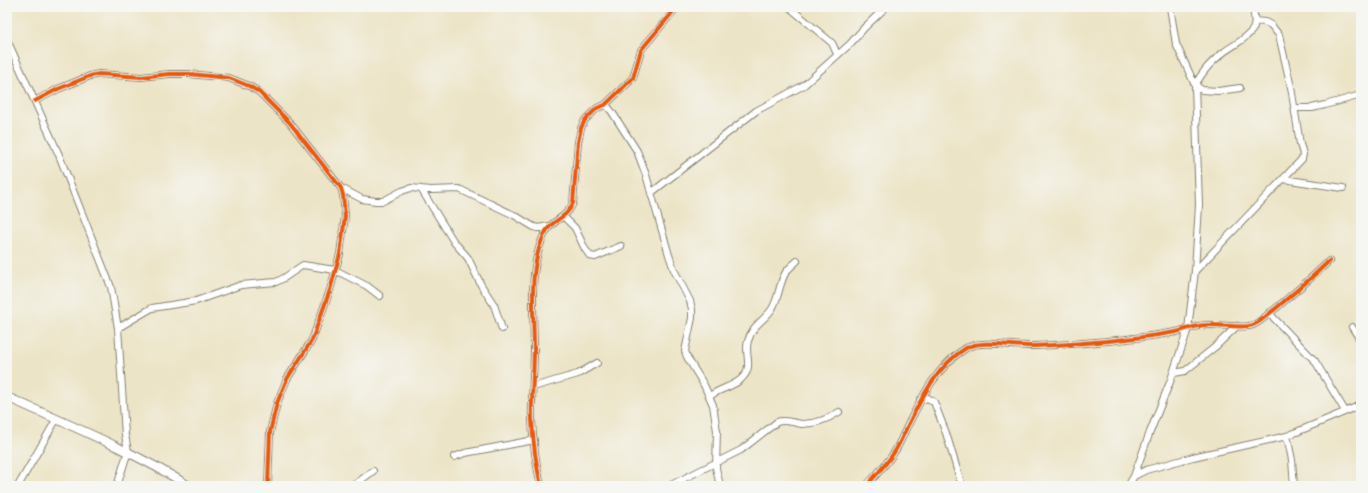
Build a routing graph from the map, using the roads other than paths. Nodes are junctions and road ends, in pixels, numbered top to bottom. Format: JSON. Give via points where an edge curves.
{"nodes":[{"id":1,"x":677,"y":7,"type":"edge"},
{"id":2,"x":789,"y":7,"type":"edge"},
{"id":3,"x":886,"y":7,"type":"edge"},
{"id":4,"x":1170,"y":7,"type":"edge"},
{"id":5,"x":1253,"y":7,"type":"edge"},
{"id":6,"x":1255,"y":21,"type":"junction"},
{"id":7,"x":7,"y":40,"type":"edge"},
{"id":8,"x":837,"y":54,"type":"junction"},
{"id":9,"x":1195,"y":85,"type":"junction"},
{"id":10,"x":1240,"y":88,"type":"dead end"},
{"id":11,"x":1361,"y":95,"type":"edge"},
{"id":12,"x":35,"y":101,"type":"junction"},
{"id":13,"x":605,"y":105,"type":"junction"},
{"id":14,"x":1295,"y":108,"type":"junction"},
{"id":15,"x":1283,"y":179,"type":"junction"},
{"id":16,"x":341,"y":188,"type":"junction"},
{"id":17,"x":1343,"y":188,"type":"dead end"},
{"id":18,"x":421,"y":189,"type":"junction"},
{"id":19,"x":651,"y":193,"type":"junction"},
{"id":20,"x":564,"y":217,"type":"junction"},
{"id":21,"x":549,"y":226,"type":"junction"},
{"id":22,"x":621,"y":246,"type":"dead end"},
{"id":23,"x":797,"y":261,"type":"dead end"},
{"id":24,"x":1329,"y":261,"type":"dead end"},
{"id":25,"x":335,"y":270,"type":"junction"},
{"id":26,"x":1195,"y":271,"type":"junction"},
{"id":27,"x":380,"y":296,"type":"dead end"},
{"id":28,"x":1269,"y":313,"type":"junction"},
{"id":29,"x":1238,"y":326,"type":"junction"},
{"id":30,"x":1352,"y":327,"type":"dead end"},
{"id":31,"x":118,"y":328,"type":"junction"},
{"id":32,"x":502,"y":329,"type":"dead end"},
{"id":33,"x":1188,"y":329,"type":"junction"},
{"id":34,"x":1361,"y":341,"type":"edge"},
{"id":35,"x":597,"y":364,"type":"dead end"},
{"id":36,"x":1174,"y":373,"type":"junction"},
{"id":37,"x":533,"y":387,"type":"junction"},
{"id":38,"x":710,"y":396,"type":"junction"},
{"id":39,"x":7,"y":397,"type":"edge"},
{"id":40,"x":920,"y":400,"type":"junction"},
{"id":41,"x":1361,"y":405,"type":"edge"},
{"id":42,"x":839,"y":412,"type":"dead end"},
{"id":43,"x":1345,"y":412,"type":"junction"},
{"id":44,"x":56,"y":420,"type":"junction"},
{"id":45,"x":1286,"y":436,"type":"junction"},
{"id":46,"x":534,"y":440,"type":"junction"},
{"id":47,"x":128,"y":451,"type":"junction"},
{"id":48,"x":454,"y":457,"type":"dead end"},
{"id":49,"x":715,"y":463,"type":"junction"},
{"id":50,"x":373,"y":471,"type":"dead end"},
{"id":51,"x":1134,"y":476,"type":"junction"},
{"id":52,"x":18,"y":486,"type":"edge"},
{"id":53,"x":117,"y":486,"type":"edge"},
{"id":54,"x":189,"y":486,"type":"edge"},
{"id":55,"x":268,"y":486,"type":"edge"},
{"id":56,"x":353,"y":486,"type":"edge"},
{"id":57,"x":541,"y":486,"type":"edge"},
{"id":58,"x":668,"y":486,"type":"edge"},
{"id":59,"x":720,"y":486,"type":"edge"},
{"id":60,"x":866,"y":486,"type":"edge"},
{"id":61,"x":962,"y":486,"type":"edge"},
{"id":62,"x":1128,"y":486,"type":"edge"},
{"id":63,"x":1294,"y":486,"type":"edge"}],
"edges":[{"from":1,"to":13,"type":"street","via":[[640,50],[633,78]]},
{"from":2,"to":8,"type":"street","via":[[832,43]]},
{"from":3,"to":8,"type":"street"},
{"from":4,"to":9,"type":"street","via":[[1176,44]]},
{"from":5,"to":6,"type":"street"},
{"from":6,"to":9,"type":"street","via":[[1254,28],[1246,36],[1204,69]]},
{"from":6,"to":14,"type":"street","via":[[1271,25],[1279,35]]},
{"from":7,"to":12,"type":"street"},
{"from":8,"to":19,"type":"street","via":[[804,86],[756,111]]},
{"from":9,"to":10,"type":"street","via":[[1202,90]]},
{"from":9,"to":26,"type":"street","via":[[1199,205]]},
{"from":11,"to":14,"type":"street","via":[[1312,108]]},
{"from":12,"to":16,"type":"street","via":[[69,84],[99,74],[141,77],[189,74],[229,78],[259,92],[290,123]]},
{"from":12,"to":31,"type":"street","via":[[111,287]]},
{"from":13,"to":19,"type":"street","via":[[637,151]]},
{"from":13,"to":20,"type":"street","via":[[597,108],[581,128],[576,155],[573,203]]},
{"from":14,"to":15,"type":"street","via":[[1303,154],[1302,159]]},
{"from":15,"to":17,"type":"street"},
{"from":15,"to":26,"type":"street"},
{"from":16,"to":18,"type":"street","via":[[355,196],[376,201],[383,201],[411,188]]},
{"from":16,"to":25,"type":"street","via":[[345,216],[340,254]]},
{"from":18,"to":21,"type":"street","via":[[459,189],[534,227]]},
{"from":18,"to":32,"type":"street","via":[[454,242],[468,258],[494,305]]},
{"from":19,"to":38,"type":"street","via":[[669,255],[692,309],[685,351],[687,358]]},
{"from":20,"to":21,"type":"street"},
{"from":20,"to":22,"type":"street","via":[[575,228],[590,256],[595,257]]},
{"from":21,"to":37,"type":"street","via":[[543,236],[534,279]]},
{"from":23,"to":38,"type":"street","via":[[783,278],[771,311],[754,326],[746,348],[749,364],[746,373],[740,381]]},
{"from":24,"to":28,"type":"street"},
{"from":25,"to":27,"type":"street","via":[[367,286]]},
{"from":25,"to":31,"type":"street","via":[[303,265],[276,282],[241,285],[196,301],[152,308]]},
{"from":25,"to":55,"type":"street","via":[[312,340],[287,379],[277,403],[270,432]]},
{"from":26,"to":33,"type":"street"},
{"from":28,"to":29,"type":"street","via":[[1253,325]]},
{"from":28,"to":43,"type":"street","via":[[1315,361]]},
{"from":29,"to":33,"type":"street","via":[[1215,324]]},
{"from":29,"to":36,"type":"street","via":[[1185,371]]},
{"from":30,"to":34,"type":"street"},
{"from":31,"to":47,"type":"street"},
{"from":33,"to":36,"type":"street"},
{"from":33,"to":40,"type":"street","via":[[1152,336],[1084,343],[1034,346],[974,344],[966,348],[938,374]]},
{"from":35,"to":37,"type":"street","via":[[578,374]]},
{"from":36,"to":51,"type":"street"},
{"from":37,"to":46,"type":"street"},
{"from":38,"to":49,"type":"street","via":[[717,431]]},
{"from":39,"to":44,"type":"main road"},
{"from":40,"to":60,"type":"street","via":[[895,451]]},
{"from":40,"to":61,"type":"street","via":[[928,398],[934,402]]},
{"from":41,"to":43,"type":"street"},
{"from":42,"to":49,"type":"street","via":[[829,418],[803,424],[782,420],[777,422],[741,450]]},
{"from":43,"to":45,"type":"street"},
{"from":44,"to":47,"type":"main road"},
{"from":44,"to":52,"type":"street"},
{"from":45,"to":51,"type":"street","via":[[1193,457],[1146,470]]},
{"from":45,"to":63,"type":"street","via":[[1292,460]]},
{"from":46,"to":48,"type":"street"},
{"from":46,"to":57,"type":"street","via":[[535,461]]},
{"from":47,"to":53,"type":"street"},
{"from":47,"to":54,"type":"main road"},
{"from":49,"to":58,"type":"street"},
{"from":49,"to":59,"type":"street"},
{"from":50,"to":56,"type":"street"},
{"from":51,"to":62,"type":"street"}]}
